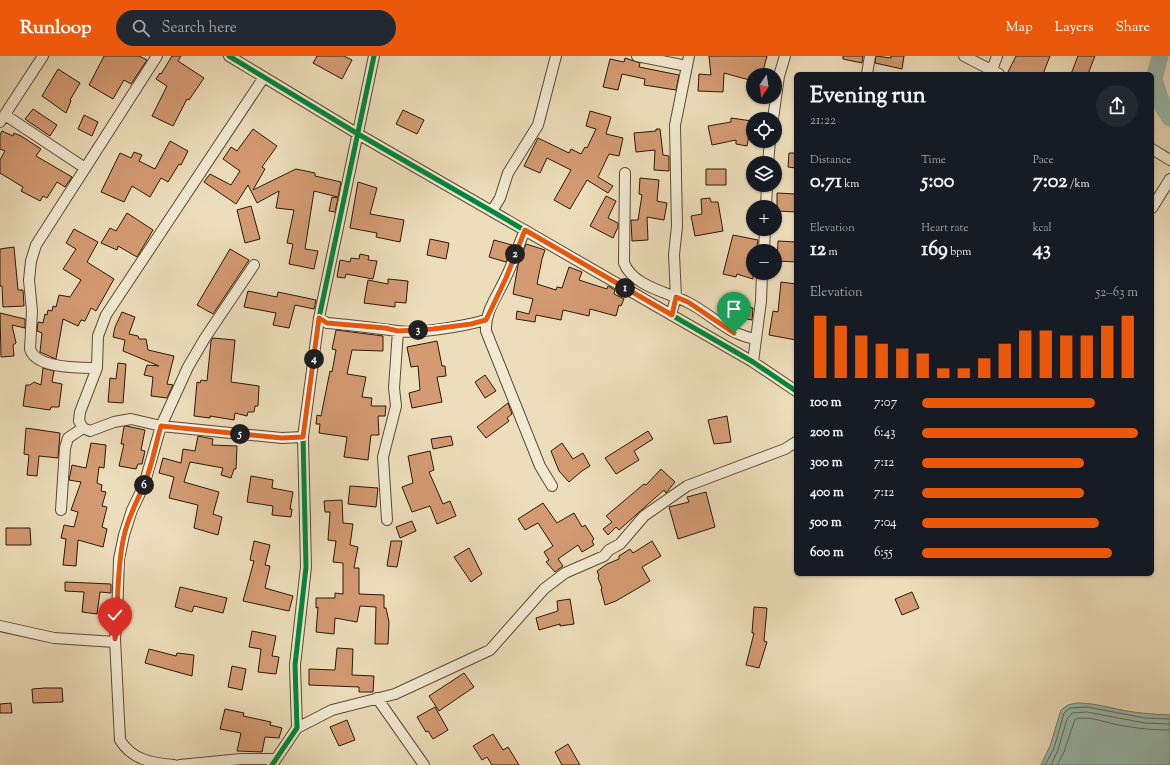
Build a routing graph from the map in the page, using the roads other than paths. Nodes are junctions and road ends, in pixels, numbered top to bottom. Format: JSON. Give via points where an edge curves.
{"nodes":[{"id":1,"x":43,"y":56,"type":"edge"},
{"id":2,"x":157,"y":56,"type":"edge"},
{"id":3,"x":229,"y":56,"type":"edge"},
{"id":4,"x":374,"y":56,"type":"edge"},
{"id":5,"x":556,"y":56,"type":"edge"},
{"id":6,"x":637,"y":56,"type":"edge"},
{"id":7,"x":785,"y":56,"type":"edge"},
{"id":8,"x":870,"y":56,"type":"edge"},
{"id":9,"x":964,"y":56,"type":"edge"},
{"id":10,"x":997,"y":56,"type":"edge"},
{"id":11,"x":688,"y":61,"type":"edge"},
{"id":12,"x":867,"y":72,"type":"edge"},
{"id":13,"x":996,"y":72,"type":"edge"},
{"id":14,"x":264,"y":77,"type":"junction"},
{"id":15,"x":774,"y":112,"type":"edge"},
{"id":16,"x":2,"y":118,"type":"edge"},
{"id":17,"x":358,"y":134,"type":"junction"},
{"id":18,"x":1154,"y":151,"type":"edge"},
{"id":19,"x":1170,"y":160,"type":"edge"},
{"id":20,"x":85,"y":168,"type":"junction"},
{"id":21,"x":625,"y":173,"type":"dead end"},
{"id":22,"x":1170,"y":179,"type":"edge"},
{"id":23,"x":1154,"y":205,"type":"edge"},
{"id":24,"x":492,"y":211,"type":"junction"},
{"id":25,"x":525,"y":230,"type":"junction"},
{"id":26,"x":254,"y":265,"type":"dead end"},
{"id":27,"x":761,"y":280,"type":"edge"},
{"id":28,"x":676,"y":297,"type":"junction"},
{"id":29,"x":672,"y":315,"type":"junction"},
{"id":30,"x":319,"y":318,"type":"junction"},
{"id":31,"x":486,"y":320,"type":"junction"},
{"id":32,"x":398,"y":331,"type":"junction"},
{"id":33,"x":756,"y":339,"type":"junction"},
{"id":34,"x":753,"y":362,"type":"junction"},
{"id":35,"x":97,"y":368,"type":"junction"},
{"id":36,"x":794,"y":390,"type":"edge"},
{"id":37,"x":161,"y":426,"type":"junction"},
{"id":38,"x":83,"y":428,"type":"junction"},
{"id":39,"x":303,"y":437,"type":"junction"},
{"id":40,"x":794,"y":443,"type":"edge"},
{"id":41,"x":552,"y":486,"type":"dead end"},
{"id":42,"x":61,"y":510,"type":"dead end"},
{"id":43,"x":386,"y":520,"type":"dead end"},
{"id":44,"x":0,"y":626,"type":"edge"},
{"id":45,"x":115,"y":642,"type":"junction"},
{"id":46,"x":377,"y":698,"type":"junction"},
{"id":47,"x":297,"y":728,"type":"junction"},
{"id":48,"x":274,"y":762,"type":"edge"},
{"id":49,"x":174,"y":765,"type":"edge"},
{"id":50,"x":180,"y":765,"type":"edge"},
{"id":51,"x":424,"y":765,"type":"edge"}],
"edges":[{"from":1,"to":16,"type":"street"},
{"from":2,"to":20,"type":"street"},
{"from":3,"to":14,"type":"street"},
{"from":4,"to":17,"type":"street"},
{"from":5,"to":24,"type":"street","via":[[538,125],[508,173],[500,198]]},
{"from":6,"to":11,"type":"street"},
{"from":7,"to":15,"type":"street","via":[[779,76]]},
{"from":8,"to":12,"type":"street"},
{"from":9,"to":13,"type":"street"},
{"from":10,"to":13,"type":"street"},
{"from":11,"to":28,"type":"street","via":[[675,125]]},
{"from":14,"to":17,"type":"street"},
{"from":14,"to":35,"type":"street","via":[[106,314],[98,336]]},
{"from":16,"to":20,"type":"street"},
{"from":17,"to":24,"type":"street"},
{"from":17,"to":30,"type":"street"},
{"from":18,"to":19,"type":"street"},
{"from":20,"to":35,"type":"street","via":[[36,245],[31,261],[30,350],[38,360],[67,368]]},
{"from":21,"to":28,"type":"street","via":[[624,263],[627,271],[658,292]]},
{"from":22,"to":23,"type":"street"},
{"from":24,"to":25,"type":"street"},
{"from":25,"to":29,"type":"street"},
{"from":25,"to":31,"type":"street"},
{"from":26,"to":37,"type":"street","via":[[188,367]]},
{"from":27,"to":33,"type":"street"},
{"from":28,"to":29,"type":"street"},
{"from":28,"to":33,"type":"street","via":[[688,302],[734,333]]},
{"from":29,"to":34,"type":"street"},
{"from":30,"to":32,"type":"street","via":[[327,323]]},
{"from":30,"to":39,"type":"street"},
{"from":31,"to":32,"type":"street","via":[[456,326]]},
{"from":31,"to":41,"type":"street","via":[[486,331],[540,466]]},
{"from":32,"to":43,"type":"street","via":[[394,388],[396,406],[383,458]]},
{"from":33,"to":34,"type":"street"},
{"from":34,"to":36,"type":"street"},
{"from":35,"to":38,"type":"street","via":[[80,412],[79,421]]},
{"from":37,"to":38,"type":"street","via":[[131,419],[90,431]]},
{"from":37,"to":39,"type":"street","via":[[282,438]]},
{"from":37,"to":45,"type":"street","via":[[144,485],[124,535],[119,560]]},
{"from":38,"to":42,"type":"street","via":[[68,438],[64,448]]},
{"from":39,"to":47,"type":"street","via":[[306,567],[295,666]]},
{"from":40,"to":46,"type":"street","via":[[687,486],[644,516],[620,544],[604,556],[565,573],[544,589],[490,650],[395,694]]},
{"from":44,"to":45,"type":"street","via":[[54,638]]},
{"from":45,"to":49,"type":"street","via":[[120,740],[131,754],[146,760]]},
{"from":46,"to":47,"type":"street","via":[[332,710]]},
{"from":46,"to":51,"type":"street"},
{"from":47,"to":48,"type":"street"},
{"from":48,"to":50,"type":"street","via":[[227,760]]}]}
